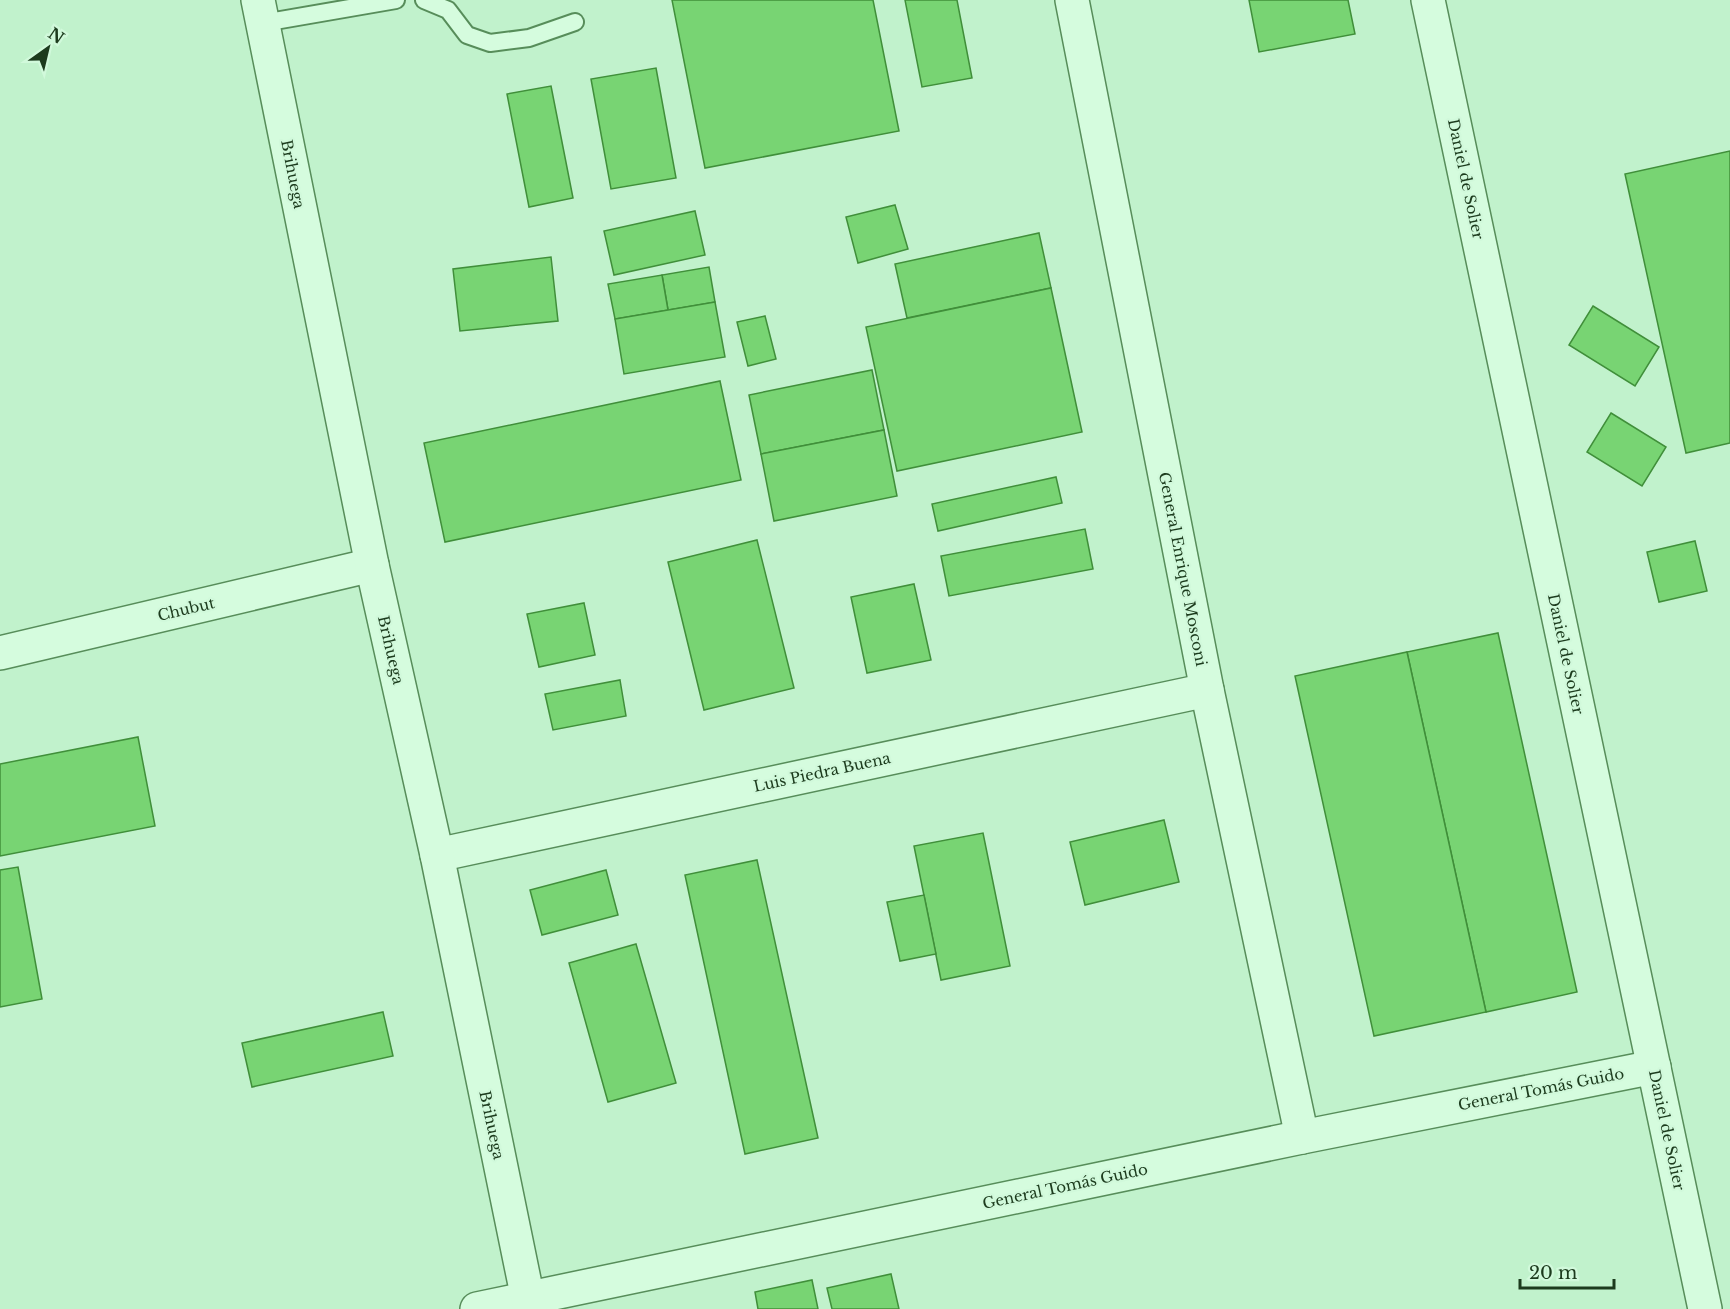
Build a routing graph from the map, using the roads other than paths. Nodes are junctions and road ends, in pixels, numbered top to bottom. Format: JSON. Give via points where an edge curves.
{"nodes":[{"id":1,"x":396,"y":0,"type":"edge"},
{"id":2,"x":424,"y":0,"type":"edge"},
{"id":3,"x":1072,"y":0,"type":"edge"},
{"id":4,"x":1428,"y":0,"type":"edge"},
{"id":5,"x":261,"y":12,"type":"edge"},
{"id":6,"x":575,"y":22,"type":"dead end"},
{"id":7,"x":372,"y":565,"type":"junction"},
{"id":8,"x":0,"y":653,"type":"edge"},
{"id":9,"x":1207,"y":690,"type":"junction"},
{"id":10,"x":437,"y":855,"type":"junction"},
{"id":11,"x":1654,"y":1067,"type":"junction"},
{"id":12,"x":1302,"y":1137,"type":"junction"},
{"id":13,"x":529,"y":1304,"type":"edge"},
{"id":14,"x":477,"y":1309,"type":"edge"},
{"id":15,"x":1705,"y":1309,"type":"edge"}],
"edges":[{"from":1,"to":5,"type":"lane"},
{"from":2,"to":6,"type":"lane","via":[[448,10],[467,34],[490,43],[529,38]]},
{"from":3,"to":9,"type":"street","name":"General Enrique Mosconi"},
{"from":4,"to":11,"type":"street","name":"Daniel de Solier"},
{"from":5,"to":7,"type":"street","name":"Brihuega"},
{"from":7,"to":8,"type":"street","name":"Chubut"},
{"from":7,"to":10,"type":"street","name":"Brihuega"},
{"from":9,"to":10,"type":"street","name":"Luis Piedra Buena"},
{"from":9,"to":12,"type":"street","name":"General Enrique Mosconi"},
{"from":10,"to":13,"type":"street","name":"Brihuega"},
{"from":11,"to":12,"type":"street","name":"General Tomás Guido"},
{"from":11,"to":15,"type":"street","name":"Daniel de Solier"},
{"from":12,"to":13,"type":"street","name":"General Tomás Guido"},
{"from":13,"to":14,"type":"street","name":"General Tomás Guido"}]}
